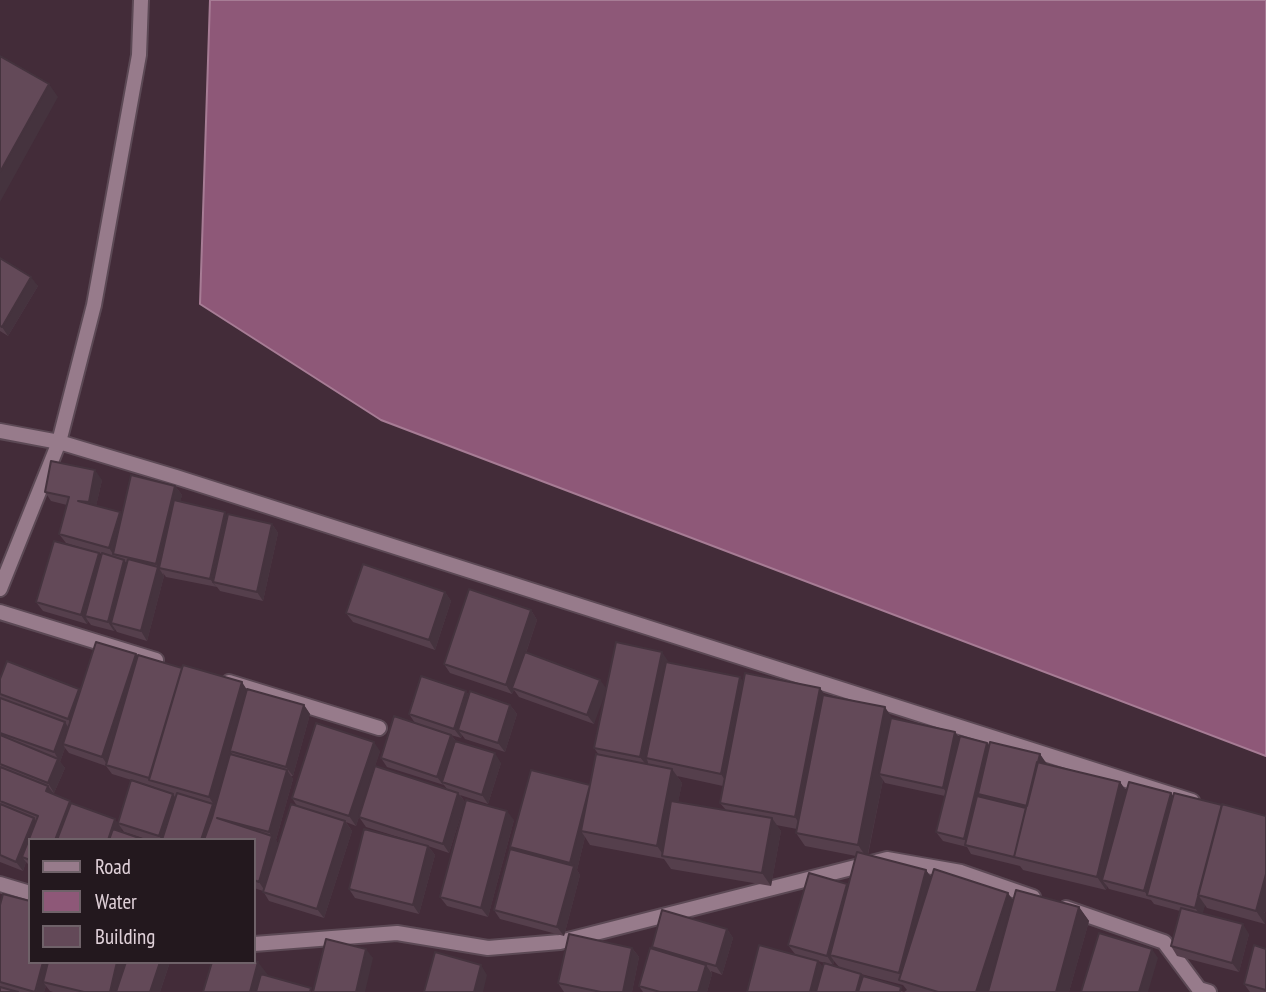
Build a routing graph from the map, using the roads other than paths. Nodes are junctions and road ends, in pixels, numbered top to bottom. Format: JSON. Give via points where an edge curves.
{"nodes":[{"id":1,"x":141,"y":0,"type":"edge"},
{"id":2,"x":0,"y":431,"type":"edge"},
{"id":3,"x":59,"y":442,"type":"junction"},
{"id":4,"x":0,"y":589,"type":"edge"},
{"id":5,"x":0,"y":612,"type":"edge"},
{"id":6,"x":170,"y":665,"type":"edge"},
{"id":7,"x":209,"y":676,"type":"edge"},
{"id":8,"x":379,"y":728,"type":"dead end"},
{"id":9,"x":1201,"y":804,"type":"edge"},
{"id":10,"x":0,"y":884,"type":"edge"},
{"id":11,"x":28,"y":892,"type":"edge"},
{"id":12,"x":256,"y":944,"type":"edge"},
{"id":13,"x":1209,"y":992,"type":"edge"}],
"edges":[{"from":1,"to":3,"type":"street","via":[[139,55],[94,305]]},
{"from":2,"to":3,"type":"street"},
{"from":3,"to":4,"type":"street"},
{"from":3,"to":9,"type":"street"},
{"from":5,"to":6,"type":"street"},
{"from":7,"to":8,"type":"street"},
{"from":10,"to":11,"type":"street"},
{"from":12,"to":13,"type":"street","via":[[397,933],[488,948],[560,942],[887,859],[961,872],[1164,942],[1199,989]]}]}
